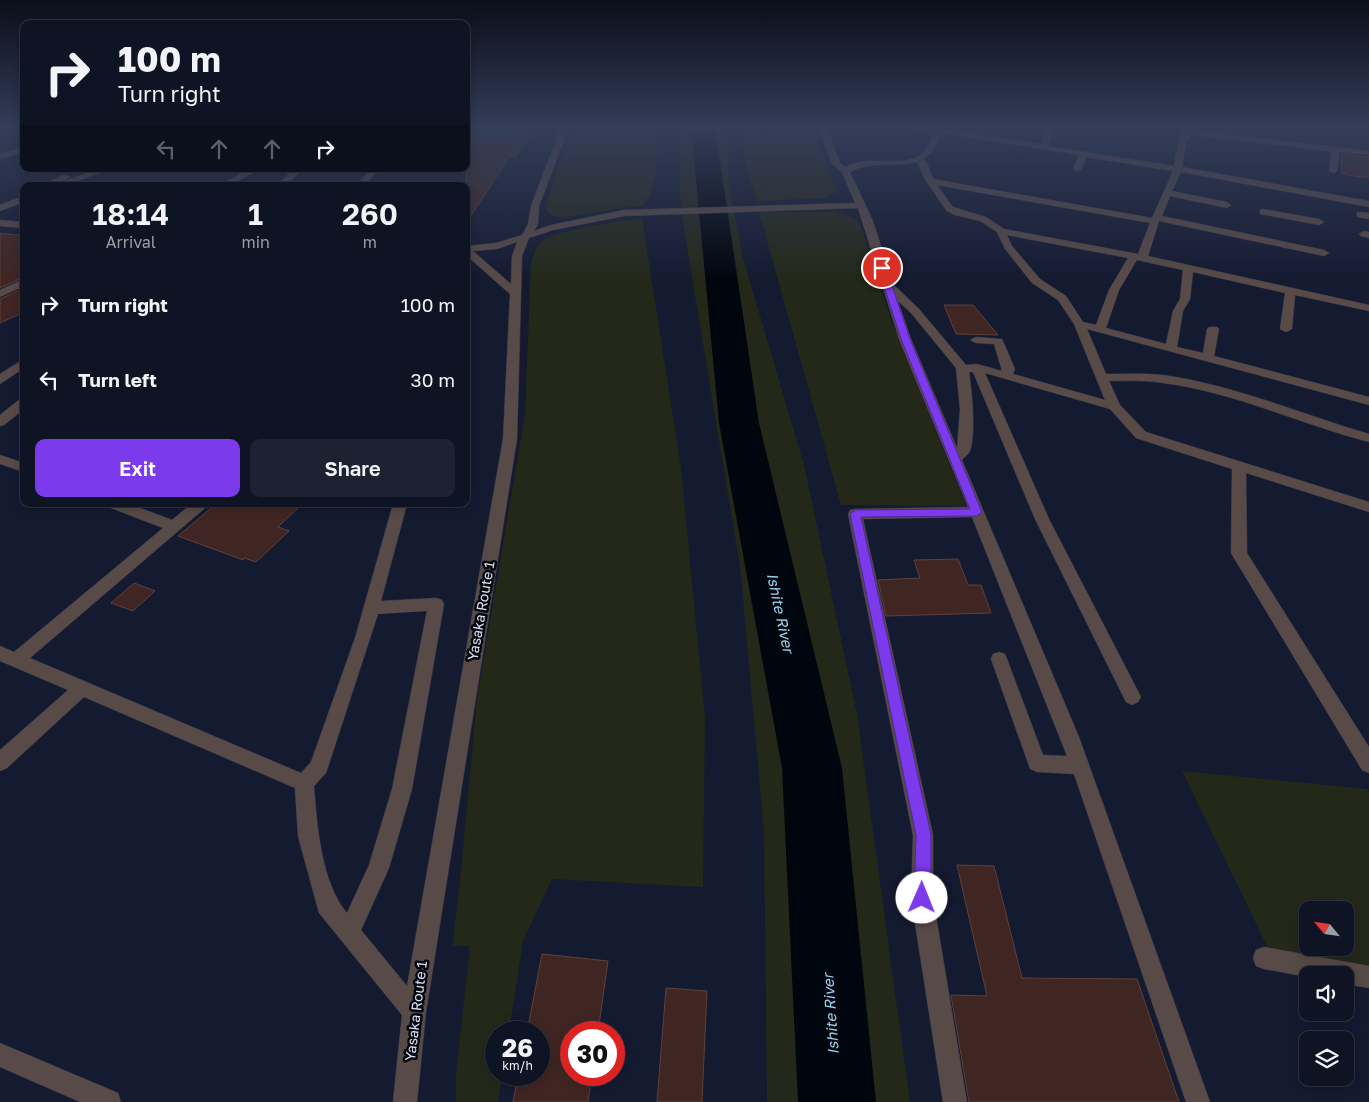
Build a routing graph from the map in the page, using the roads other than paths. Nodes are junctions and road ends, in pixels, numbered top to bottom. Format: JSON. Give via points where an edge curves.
{"nodes":[{"id":1,"x":545,"y":178,"type":"edge"},
{"id":2,"x":849,"y":178,"type":"edge"},
{"id":3,"x":1174,"y":178,"type":"edge"},
{"id":4,"x":1202,"y":178,"type":"edge"},
{"id":5,"x":930,"y":181,"type":"joint"},
{"id":6,"x":1168,"y":193,"type":"junction"},
{"id":7,"x":20,"y":194,"type":"edge"},
{"id":8,"x":20,"y":200,"type":"edge"},
{"id":9,"x":0,"y":202,"type":"edge"},
{"id":10,"x":1264,"y":203,"type":"junction"},
{"id":11,"x":1369,"y":204,"type":"edge"},
{"id":12,"x":861,"y":205,"type":"junction"},
{"id":13,"x":1227,"y":205,"type":"dead end"},
{"id":14,"x":0,"y":208,"type":"edge"},
{"id":15,"x":1156,"y":219,"type":"junction"},
{"id":16,"x":1319,"y":222,"type":"dead end"},
{"id":17,"x":0,"y":223,"type":"edge"},
{"id":18,"x":20,"y":225,"type":"edge"},
{"id":19,"x":1001,"y":231,"type":"junction"},
{"id":20,"x":526,"y":238,"type":"junction"},
{"id":21,"x":470,"y":249,"type":"edge"},
{"id":22,"x":1324,"y":253,"type":"dead end"},
{"id":23,"x":470,"y":254,"type":"edge"},
{"id":24,"x":1138,"y":257,"type":"junction"},
{"id":25,"x":1188,"y":268,"type":"junction"},
{"id":26,"x":20,"y":284,"type":"edge"},
{"id":27,"x":886,"y":284,"type":"junction"},
{"id":28,"x":1290,"y":290,"type":"junction"},
{"id":29,"x":0,"y":294,"type":"edge"},
{"id":30,"x":515,"y":294,"type":"junction"},
{"id":31,"x":1369,"y":308,"type":"edge"},
{"id":32,"x":1079,"y":324,"type":"junction"},
{"id":33,"x":1213,"y":329,"type":"dead end"},
{"id":34,"x":1286,"y":329,"type":"dead end"},
{"id":35,"x":1100,"y":330,"type":"junction"},
{"id":36,"x":976,"y":340,"type":"dead end"},
{"id":37,"x":1171,"y":349,"type":"junction"},
{"id":38,"x":1208,"y":358,"type":"junction"},
{"id":39,"x":20,"y":365,"type":"edge"},
{"id":40,"x":969,"y":368,"type":"junction"},
{"id":41,"x":1006,"y":375,"type":"junction"},
{"id":42,"x":1101,"y":377,"type":"junction"},
{"id":43,"x":0,"y":380,"type":"edge"},
{"id":44,"x":1369,"y":401,"type":"edge"},
{"id":45,"x":20,"y":405,"type":"edge"},
{"id":46,"x":1114,"y":406,"type":"junction"},
{"id":47,"x":0,"y":422,"type":"edge"},
{"id":48,"x":1369,"y":438,"type":"edge"},
{"id":49,"x":0,"y":459,"type":"edge"},
{"id":50,"x":955,"y":459,"type":"junction"},
{"id":51,"x":20,"y":466,"type":"edge"},
{"id":52,"x":1239,"y":466,"type":"junction"},
{"id":53,"x":124,"y":507,"type":"edge"},
{"id":54,"x":196,"y":507,"type":"edge"},
{"id":55,"x":399,"y":507,"type":"edge"},
{"id":56,"x":1369,"y":507,"type":"edge"},
{"id":57,"x":977,"y":512,"type":"junction"},
{"id":58,"x":174,"y":526,"type":"junction"},
{"id":59,"x":371,"y":608,"type":"junction"},
{"id":60,"x":8,"y":657,"type":"edge"},
{"id":61,"x":999,"y":659,"type":"dead end"},
{"id":62,"x":82,"y":688,"type":"junction"},
{"id":63,"x":1132,"y":696,"type":"dead end"},
{"id":64,"x":0,"y":762,"type":"edge"},
{"id":65,"x":1369,"y":764,"type":"edge"},
{"id":66,"x":1080,"y":766,"type":"junction"},
{"id":67,"x":304,"y":782,"type":"junction"},
{"id":68,"x":349,"y":932,"type":"junction"},
{"id":69,"x":1264,"y":958,"type":"dead end"},
{"id":70,"x":1369,"y":977,"type":"edge"},
{"id":71,"x":414,"y":1012,"type":"junction"},
{"id":72,"x":0,"y":1055,"type":"edge"},
{"id":73,"x":109,"y":1102,"type":"edge"},
{"id":74,"x":405,"y":1102,"type":"edge"},
{"id":75,"x":955,"y":1102,"type":"edge"},
{"id":76,"x":1198,"y":1102,"type":"edge"}],
"edges":[{"from":1,"to":20,"type":"street","name":"Yasaka Route 1"},
{"from":2,"to":12,"type":"street"},
{"from":3,"to":6,"type":"street"},
{"from":4,"to":10,"type":"street"},
{"from":5,"to":15,"type":"street"},
{"from":5,"to":19,"type":"street","via":[[950,209],[983,219]]},
{"from":6,"to":13,"type":"street"},
{"from":6,"to":15,"type":"street"},
{"from":7,"to":9,"type":"street"},
{"from":8,"to":14,"type":"street"},
{"from":10,"to":11,"type":"street"},
{"from":10,"to":16,"type":"street"},
{"from":12,"to":20,"type":"street","via":[[624,213],[551,228]]},
{"from":12,"to":27,"type":"street"},
{"from":15,"to":22,"type":"street"},
{"from":15,"to":24,"type":"street"},
{"from":17,"to":18,"type":"street"},
{"from":19,"to":24,"type":"street"},
{"from":19,"to":32,"type":"street","via":[[1008,247],[1036,281],[1062,298]]},
{"from":20,"to":21,"type":"street"},
{"from":20,"to":30,"type":"street","name":"Yasaka Route 1","via":[[517,256]]},
{"from":23,"to":30,"type":"street"},
{"from":24,"to":25,"type":"street"},
{"from":24,"to":35,"type":"street","via":[[1114,290]]},
{"from":25,"to":28,"type":"street"},
{"from":25,"to":37,"type":"street","via":[[1185,299],[1178,310]]},
{"from":26,"to":29,"type":"street"},
{"from":27,"to":40,"type":"street"},
{"from":27,"to":50,"type":"street"},
{"from":28,"to":31,"type":"street"},
{"from":28,"to":34,"type":"street"},
{"from":30,"to":71,"type":"street","name":"Yasaka Route 1","via":[[510,439]]},
{"from":32,"to":35,"type":"street"},
{"from":32,"to":42,"type":"street"},
{"from":33,"to":38,"type":"street"},
{"from":35,"to":37,"type":"street"},
{"from":36,"to":41,"type":"street","via":[[998,341],[1009,369]]},
{"from":37,"to":38,"type":"street"},
{"from":38,"to":44,"type":"street"},
{"from":39,"to":43,"type":"street"},
{"from":40,"to":41,"type":"street"},
{"from":40,"to":50,"type":"street","via":[[965,386],[967,422],[963,451]]},
{"from":40,"to":63,"type":"street"},
{"from":41,"to":46,"type":"street"},
{"from":42,"to":46,"type":"street"},
{"from":42,"to":48,"type":"street","via":[[1162,379],[1186,384]]},
{"from":45,"to":47,"type":"street"},
{"from":46,"to":52,"type":"street","via":[[1141,435]]},
{"from":49,"to":51,"type":"street"},
{"from":50,"to":57,"type":"street"},
{"from":52,"to":56,"type":"street"},
{"from":52,"to":65,"type":"street","via":[[1238,553]]},
{"from":53,"to":58,"type":"street"},
{"from":54,"to":58,"type":"street"},
{"from":55,"to":59,"type":"street"},
{"from":57,"to":66,"type":"street"},
{"from":57,"to":75,"type":"street","via":[[855,514],[923,835],[922,898]]},
{"from":58,"to":60,"type":"street","via":[[54,630]]},
{"from":59,"to":67,"type":"street","via":[[319,767]]},
{"from":59,"to":68,"type":"street","via":[[436,604],[402,789],[380,868]]},
{"from":60,"to":62,"type":"street"},
{"from":61,"to":66,"type":"street","via":[[1037,763]]},
{"from":62,"to":64,"type":"street"},
{"from":62,"to":67,"type":"street"},
{"from":66,"to":76,"type":"street"},
{"from":67,"to":68,"type":"street","via":[[308,836],[327,905]]},
{"from":68,"to":71,"type":"street"},
{"from":69,"to":70,"type":"street"},
{"from":71,"to":74,"type":"street","name":"Yasaka Route 1"},
{"from":72,"to":73,"type":"street"}]}
